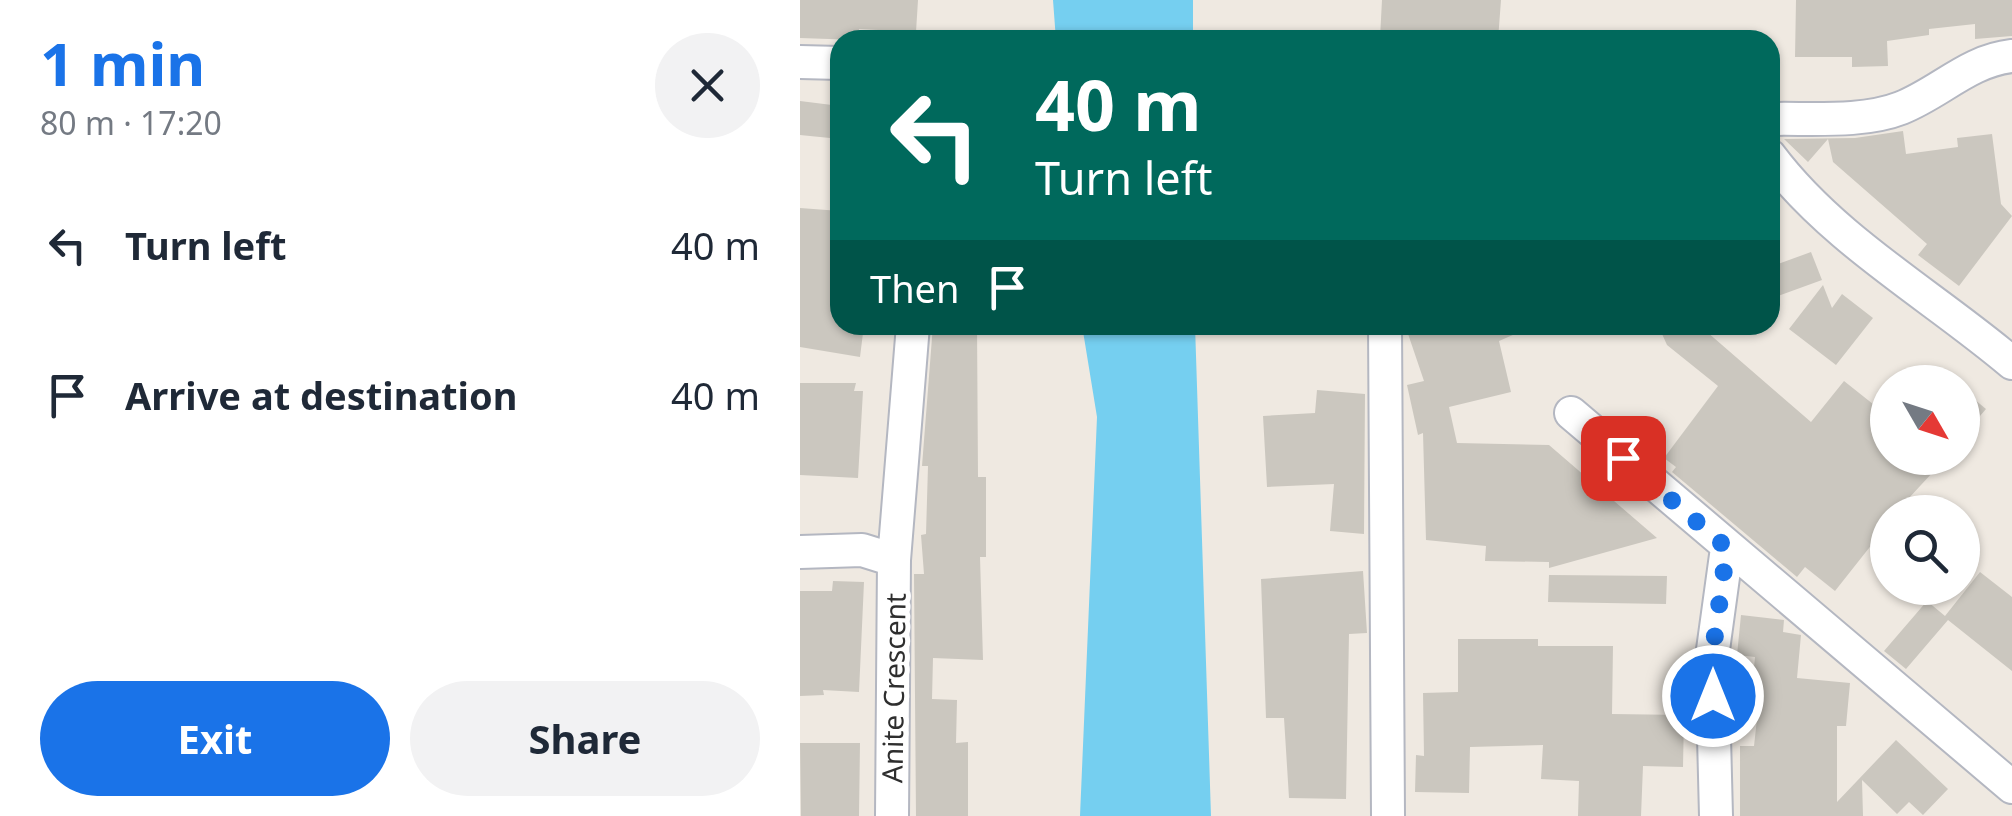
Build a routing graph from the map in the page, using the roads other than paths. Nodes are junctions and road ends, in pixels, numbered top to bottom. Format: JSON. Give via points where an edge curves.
{"nodes":[{"id":1,"x":2012,"y":56,"type":"edge"},
{"id":2,"x":800,"y":62,"type":"edge"},
{"id":3,"x":830,"y":63,"type":"edge"},
{"id":4,"x":1780,"y":118,"type":"edge"},
{"id":5,"x":1780,"y":167,"type":"edge"},
{"id":6,"x":912,"y":335,"type":"edge"},
{"id":7,"x":1385,"y":335,"type":"edge"},
{"id":8,"x":2012,"y":363,"type":"edge"},
{"id":9,"x":1571,"y":414,"type":"dead end"},
{"id":10,"x":1727,"y":548,"type":"junction"},
{"id":11,"x":800,"y":552,"type":"edge"},
{"id":12,"x":894,"y":560,"type":"junction"},
{"id":13,"x":2012,"y":787,"type":"edge"},
{"id":14,"x":892,"y":816,"type":"edge"},
{"id":15,"x":1388,"y":816,"type":"edge"},
{"id":16,"x":1716,"y":816,"type":"edge"}],
"edges":[{"from":1,"to":4,"type":"street","via":[[1970,66],[1897,110]]},
{"from":2,"to":3,"type":"street"},
{"from":5,"to":8,"type":"street","via":[[1870,252]]},
{"from":6,"to":12,"type":"street","name":"Anite Crescent"},
{"from":7,"to":15,"type":"street"},
{"from":9,"to":10,"type":"street"},
{"from":10,"to":13,"type":"street"},
{"from":10,"to":16,"type":"street","via":[[1712,657]]},
{"from":11,"to":12,"type":"street","via":[[862,550]]},
{"from":12,"to":14,"type":"street","name":"Anite Crescent"}]}
